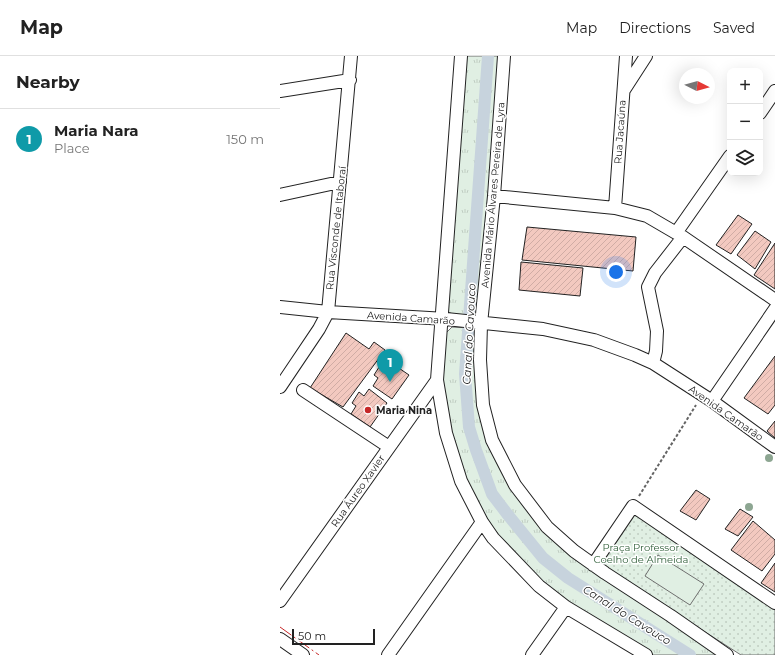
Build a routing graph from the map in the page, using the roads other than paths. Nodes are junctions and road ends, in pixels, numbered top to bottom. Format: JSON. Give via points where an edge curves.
{"nodes":[{"id":1,"x":351,"y":56,"type":"edge"},
{"id":2,"x":461,"y":56,"type":"edge"},
{"id":3,"x":504,"y":56,"type":"edge"},
{"id":4,"x":626,"y":56,"type":"edge"},
{"id":5,"x":646,"y":56,"type":"edge"},
{"id":6,"x":350,"y":80,"type":"junction"},
{"id":7,"x":280,"y":91,"type":"edge"},
{"id":8,"x":775,"y":91,"type":"edge"},
{"id":9,"x":623,"y":92,"type":"junction"},
{"id":10,"x":763,"y":109,"type":"edge"},
{"id":11,"x":727,"y":161,"type":"edge"},
{"id":12,"x":340,"y":182,"type":"junction"},
{"id":13,"x":280,"y":194,"type":"edge"},
{"id":14,"x":494,"y":196,"type":"junction"},
{"id":15,"x":615,"y":208,"type":"junction"},
{"id":16,"x":680,"y":235,"type":"junction"},
{"id":17,"x":775,"y":300,"type":"edge"},
{"id":18,"x":280,"y":307,"type":"edge"},
{"id":19,"x":775,"y":309,"type":"edge"},
{"id":20,"x":328,"y":312,"type":"junction"},
{"id":21,"x":443,"y":319,"type":"junction"},
{"id":22,"x":478,"y":323,"type":"junction"},
{"id":23,"x":654,"y":363,"type":"junction"},
{"id":24,"x":437,"y":380,"type":"junction"},
{"id":25,"x":280,"y":386,"type":"edge"},
{"id":26,"x":303,"y":390,"type":"dead end"},
{"id":27,"x":707,"y":398,"type":"junction"},
{"id":28,"x":385,"y":444,"type":"junction"},
{"id":29,"x":775,"y":447,"type":"edge"},
{"id":30,"x":482,"y":522,"type":"junction"},
{"id":31,"x":593,"y":565,"type":"junction"},
{"id":32,"x":280,"y":601,"type":"edge"},
{"id":33,"x":775,"y":603,"type":"edge"},
{"id":34,"x":566,"y":607,"type":"junction"},
{"id":35,"x":280,"y":639,"type":"edge"},
{"id":36,"x":303,"y":655,"type":"edge"},
{"id":37,"x":388,"y":655,"type":"edge"},
{"id":38,"x":532,"y":655,"type":"edge"},
{"id":39,"x":646,"y":655,"type":"edge"},
{"id":40,"x":727,"y":655,"type":"edge"}],
"edges":[{"from":1,"to":6,"type":"street","name":"Rua Visconde de Itaboraí"},
{"from":2,"to":21,"type":"street"},
{"from":3,"to":14,"type":"street","name":"Avenida Mário Álvares Pereira de Lyra"},
{"from":4,"to":9,"type":"street","name":"Rua Jacaúna"},
{"from":5,"to":9,"type":"street"},
{"from":6,"to":7,"type":"street"},
{"from":6,"to":12,"type":"street","name":"Rua Visconde de Itaboraí"},
{"from":8,"to":10,"type":"street"},
{"from":9,"to":15,"type":"street","name":"Rua Jacaúna"},
{"from":11,"to":16,"type":"street"},
{"from":12,"to":13,"type":"street"},
{"from":12,"to":20,"type":"street","name":"Rua Visconde de Itaboraí"},
{"from":14,"to":15,"type":"street"},
{"from":14,"to":22,"type":"street","name":"Avenida Mário Álvares Pereira de Lyra"},
{"from":15,"to":16,"type":"street","via":[[647,216]]},
{"from":16,"to":17,"type":"street"},
{"from":16,"to":23,"type":"street","via":[[648,287],[656,331]]},
{"from":18,"to":20,"type":"street","name":"Avenida Camarão"},
{"from":19,"to":27,"type":"street"},
{"from":20,"to":21,"type":"street","name":"Avenida Camarão"},
{"from":20,"to":25,"type":"street","name":"Rua Visconde de Itaboraí"},
{"from":21,"to":22,"type":"street","name":"Avenida Camarão"},
{"from":21,"to":24,"type":"street"},
{"from":22,"to":23,"type":"street","name":"Avenida Camarão","via":[[544,329],[594,340]]},
{"from":22,"to":31,"type":"street","name":"Avenida Mário Álvares Pereira de Lyra","via":[[483,405],[492,440],[515,485],[547,527]]},
{"from":23,"to":27,"type":"street","name":"Avenida Camarão"},
{"from":24,"to":28,"type":"street","name":"Rua Áureo Xavier"},
{"from":24,"to":30,"type":"street","via":[[446,433],[461,480]]},
{"from":26,"to":28,"type":"street"},
{"from":27,"to":29,"type":"street","name":"Avenida Camarão"},
{"from":28,"to":32,"type":"street","name":"Rua Áureo Xavier"},
{"from":30,"to":34,"type":"street","via":[[513,560],[539,586]]},
{"from":30,"to":37,"type":"street"},
{"from":31,"to":33,"type":"street","via":[[632,506]]},
{"from":31,"to":40,"type":"street","name":"Avenida Mário Álvares Pereira de Lyra"},
{"from":34,"to":38,"type":"street"},
{"from":34,"to":39,"type":"street"},
{"from":35,"to":36,"type":"street"}]}
